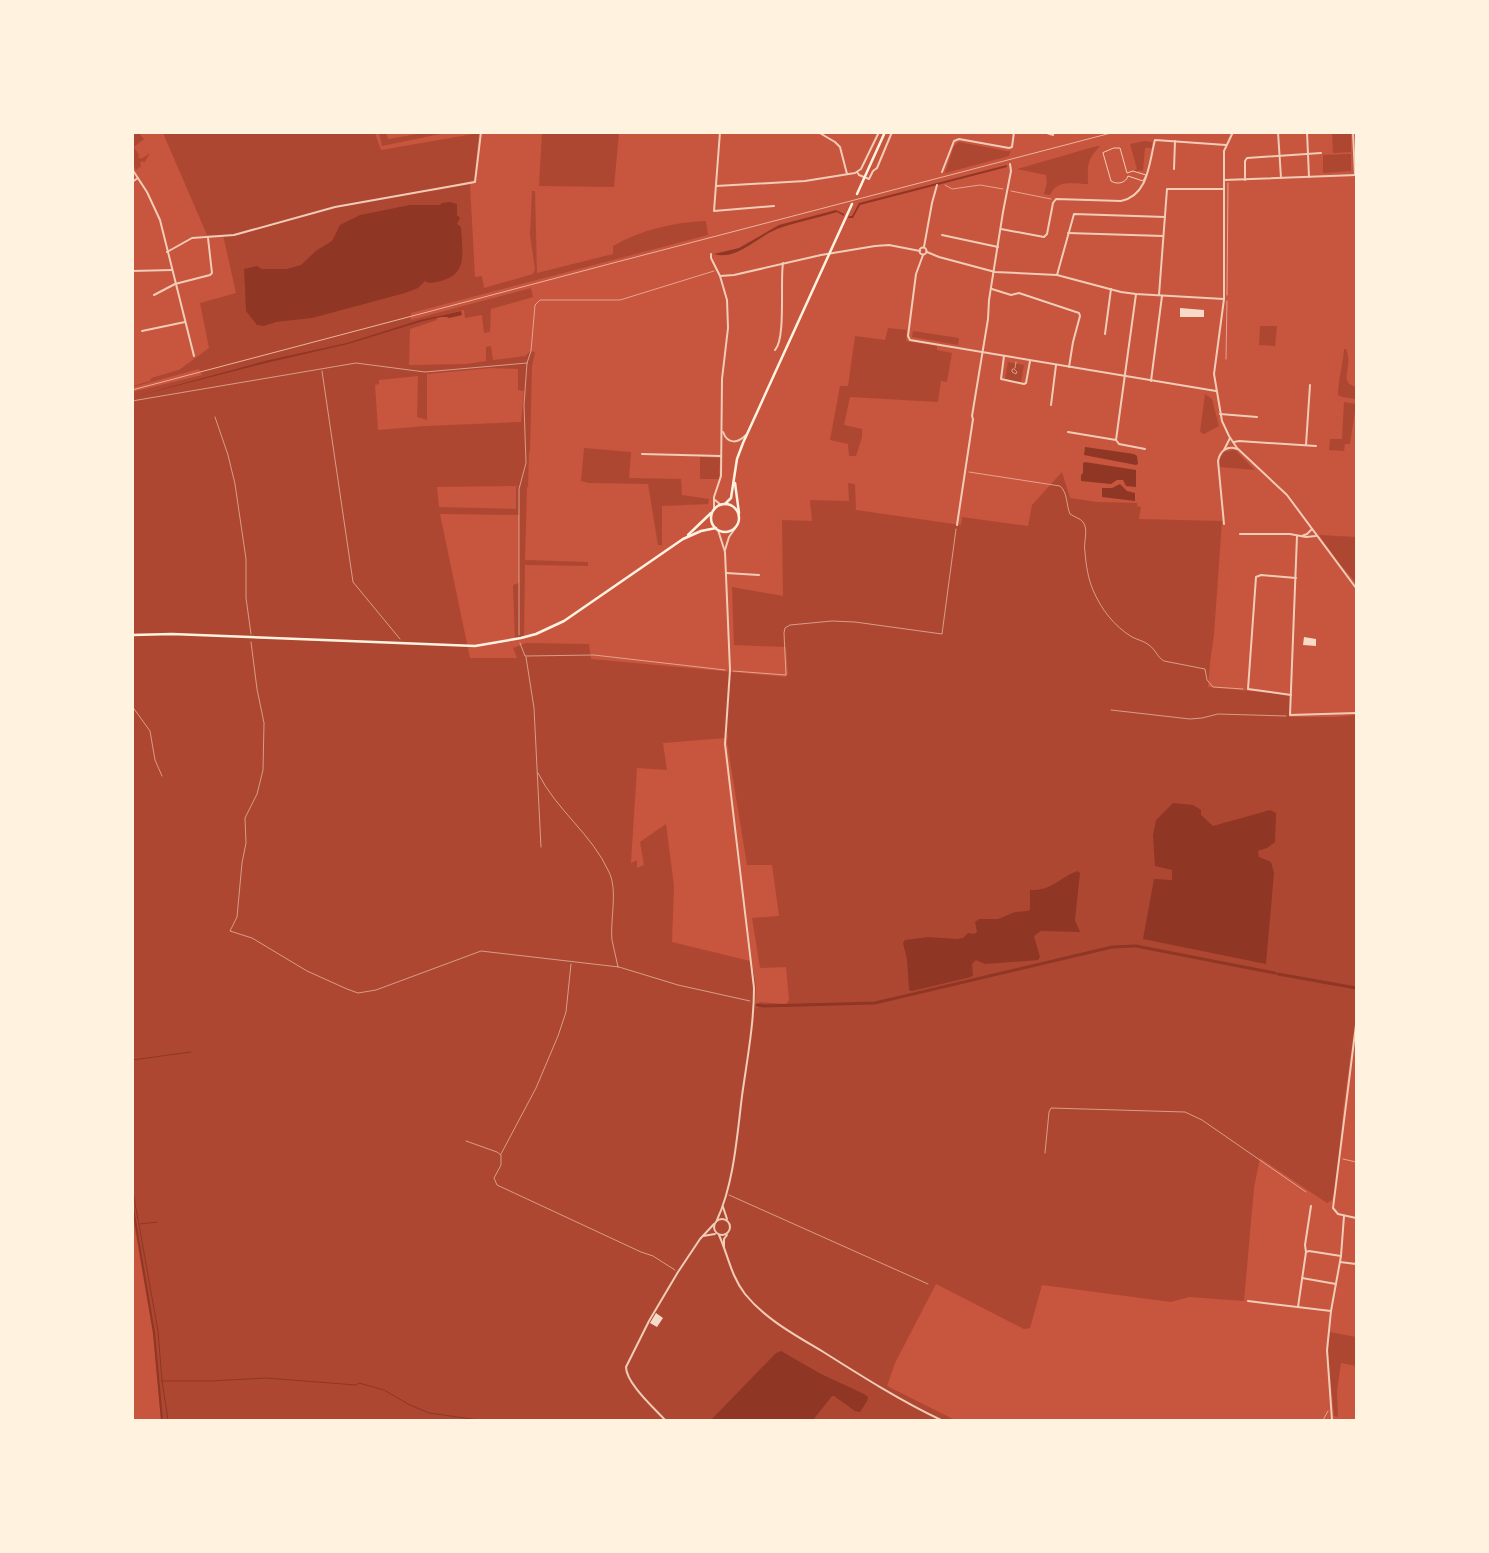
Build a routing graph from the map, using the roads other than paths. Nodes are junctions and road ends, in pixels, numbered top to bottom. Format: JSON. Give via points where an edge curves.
{"nodes":[{"id":1,"x":481,"y":132,"type":"edge"},
{"id":2,"x":720,"y":132,"type":"edge"},
{"id":3,"x":818,"y":132,"type":"edge"},
{"id":4,"x":879,"y":132,"type":"edge"},
{"id":5,"x":885,"y":132,"type":"edge"},
{"id":6,"x":892,"y":132,"type":"edge"},
{"id":7,"x":1014,"y":132,"type":"edge"},
{"id":8,"x":1044,"y":132,"type":"edge"},
{"id":9,"x":1054,"y":132,"type":"edge"},
{"id":10,"x":1233,"y":132,"type":"edge"},
{"id":11,"x":1278,"y":132,"type":"edge"},
{"id":12,"x":1307,"y":132,"type":"edge"},
{"id":13,"x":1353,"y":132,"type":"edge"},
{"id":14,"x":1175,"y":141,"type":"junction"},
{"id":15,"x":1226,"y":145,"type":"junction"},
{"id":16,"x":1103,"y":153,"type":"joint"},
{"id":17,"x":1321,"y":153,"type":"dead end"},
{"id":18,"x":1308,"y":154,"type":"junction"},
{"id":19,"x":1280,"y":156,"type":"junction"},
{"id":20,"x":1010,"y":164,"type":"dead end"},
{"id":21,"x":132,"y":169,"type":"edge"},
{"id":22,"x":1174,"y":169,"type":"dead end"},
{"id":23,"x":857,"y":172,"type":"junction"},
{"id":24,"x":942,"y":172,"type":"dead end"},
{"id":25,"x":847,"y":174,"type":"junction"},
{"id":26,"x":1356,"y":175,"type":"edge"},
{"id":27,"x":1309,"y":177,"type":"junction"},
{"id":28,"x":138,"y":178,"type":"junction"},
{"id":29,"x":1281,"y":178,"type":"junction"},
{"id":30,"x":1224,"y":180,"type":"junction"},
{"id":31,"x":1245,"y":180,"type":"junction"},
{"id":32,"x":132,"y":182,"type":"edge"},
{"id":33,"x":938,"y":185,"type":"dead end"},
{"id":34,"x":716,"y":186,"type":"junction"},
{"id":35,"x":1224,"y":189,"type":"junction"},
{"id":36,"x":857,"y":194,"type":"dead end"},
{"id":37,"x":852,"y":204,"type":"dead end"},
{"id":38,"x":774,"y":206,"type":"dead end"},
{"id":39,"x":1165,"y":217,"type":"junction"},
{"id":40,"x":1001,"y":228,"type":"junction"},
{"id":41,"x":1068,"y":233,"type":"junction"},
{"id":42,"x":942,"y":235,"type":"dead end"},
{"id":43,"x":1164,"y":236,"type":"junction"},
{"id":44,"x":208,"y":237,"type":"junction"},
{"id":45,"x":998,"y":246,"type":"junction"},
{"id":46,"x":924,"y":247,"type":"junction"},
{"id":47,"x":920,"y":251,"type":"junction"},
{"id":48,"x":167,"y":252,"type":"junction"},
{"id":49,"x":927,"y":252,"type":"junction"},
{"id":50,"x":711,"y":254,"type":"dead end"},
{"id":51,"x":923,"y":255,"type":"junction"},
{"id":52,"x":783,"y":263,"type":"junction"},
{"id":53,"x":172,"y":270,"type":"junction"},
{"id":54,"x":132,"y":271,"type":"edge"},
{"id":55,"x":995,"y":272,"type":"junction"},
{"id":56,"x":1057,"y":275,"type":"junction"},
{"id":57,"x":720,"y":276,"type":"junction"},
{"id":58,"x":175,"y":284,"type":"junction"},
{"id":59,"x":992,"y":289,"type":"junction"},
{"id":60,"x":1111,"y":289,"type":"junction"},
{"id":61,"x":1136,"y":294,"type":"junction"},
{"id":62,"x":154,"y":295,"type":"dead end"},
{"id":63,"x":1161,"y":295,"type":"junction"},
{"id":64,"x":1224,"y":299,"type":"junction"},
{"id":65,"x":185,"y":322,"type":"junction"},
{"id":66,"x":142,"y":332,"type":"dead end"},
{"id":67,"x":1105,"y":334,"type":"dead end"},
{"id":68,"x":775,"y":350,"type":"dead end"},
{"id":69,"x":982,"y":352,"type":"junction"},
{"id":70,"x":194,"y":356,"type":"dead end"},
{"id":71,"x":1004,"y":356,"type":"junction"},
{"id":72,"x":1030,"y":361,"type":"junction"},
{"id":73,"x":1056,"y":365,"type":"junction"},
{"id":74,"x":1069,"y":367,"type":"junction"},
{"id":75,"x":1125,"y":377,"type":"junction"},
{"id":76,"x":1151,"y":381,"type":"junction"},
{"id":77,"x":1310,"y":385,"type":"dead end"},
{"id":78,"x":1216,"y":391,"type":"junction"},
{"id":79,"x":1051,"y":406,"type":"dead end"},
{"id":80,"x":1220,"y":414,"type":"junction"},
{"id":81,"x":1256,"y":417,"type":"dead end"},
{"id":82,"x":722,"y":428,"type":"junction"},
{"id":83,"x":1068,"y":432,"type":"dead end"},
{"id":84,"x":747,"y":434,"type":"junction"},
{"id":85,"x":1116,"y":440,"type":"junction"},
{"id":86,"x":1231,"y":442,"type":"junction"},
{"id":87,"x":1306,"y":445,"type":"junction"},
{"id":88,"x":1316,"y":446,"type":"dead end"},
{"id":89,"x":1230,"y":447,"type":"junction"},
{"id":90,"x":1145,"y":449,"type":"dead end"},
{"id":91,"x":1224,"y":450,"type":"junction"},
{"id":92,"x":1239,"y":450,"type":"junction"},
{"id":93,"x":642,"y":454,"type":"dead end"},
{"id":94,"x":721,"y":456,"type":"junction"},
{"id":95,"x":734,"y":477,"type":"junction"},
{"id":96,"x":714,"y":499,"type":"junction"},
{"id":97,"x":723,"y":504,"type":"junction"},
{"id":98,"x":714,"y":510,"type":"junction"},
{"id":99,"x":739,"y":516,"type":"junction"},
{"id":100,"x":1224,"y":524,"type":"dead end"},
{"id":101,"x":957,"y":525,"type":"road end"},
{"id":102,"x":736,"y":527,"type":"junction"},
{"id":103,"x":717,"y":529,"type":"junction"},
{"id":104,"x":1312,"y":529,"type":"junction"},
{"id":105,"x":1240,"y":534,"type":"dead end"},
{"id":106,"x":1297,"y":536,"type":"junction"},
{"id":107,"x":1302,"y":536,"type":"junction"},
{"id":108,"x":1316,"y":536,"type":"junction"},
{"id":109,"x":683,"y":539,"type":"junction"},
{"id":110,"x":724,"y":552,"type":"junction"},
{"id":111,"x":725,"y":572,"type":"junction"},
{"id":112,"x":759,"y":575,"type":"dead end"},
{"id":113,"x":1296,"y":578,"type":"junction"},
{"id":114,"x":1356,"y":588,"type":"edge"},
{"id":115,"x":132,"y":635,"type":"edge"},
{"id":116,"x":1291,"y":695,"type":"junction"},
{"id":117,"x":1356,"y":712,"type":"edge"},
{"id":118,"x":1356,"y":1025,"type":"edge"},
{"id":119,"x":723,"y":1206,"type":"junction"},
{"id":120,"x":1311,"y":1206,"type":"dead end"},
{"id":121,"x":1344,"y":1216,"type":"junction"},
{"id":122,"x":1356,"y":1218,"type":"edge"},
{"id":123,"x":717,"y":1220,"type":"junction"},
{"id":124,"x":728,"y":1221,"type":"junction"},
{"id":125,"x":714,"y":1224,"type":"junction"},
{"id":126,"x":728,"y":1233,"type":"junction"},
{"id":127,"x":718,"y":1234,"type":"junction"},
{"id":128,"x":703,"y":1236,"type":"junction"},
{"id":129,"x":724,"y":1252,"type":"junction"},
{"id":130,"x":1306,"y":1252,"type":"junction"},
{"id":131,"x":1341,"y":1256,"type":"junction"},
{"id":132,"x":1340,"y":1262,"type":"junction"},
{"id":133,"x":1356,"y":1264,"type":"edge"},
{"id":134,"x":1302,"y":1278,"type":"junction"},
{"id":135,"x":1336,"y":1284,"type":"junction"},
{"id":136,"x":1248,"y":1301,"type":"dead end"},
{"id":137,"x":1298,"y":1307,"type":"junction"},
{"id":138,"x":1331,"y":1310,"type":"junction"},
{"id":139,"x":665,"y":1420,"type":"edge"},
{"id":140,"x":941,"y":1420,"type":"edge"},
{"id":141,"x":1332,"y":1420,"type":"edge"}],
"edges":[{"from":1,"to":44,"type":"street","via":[[475,182],[335,207],[234,235]]},
{"from":2,"to":34,"type":"street"},
{"from":3,"to":25,"type":"street","via":[[839,146]]},
{"from":4,"to":23,"type":"street"},
{"from":5,"to":36,"type":"main road"},
{"from":6,"to":23,"type":"street","via":[[877,168],[868,179]]},
{"from":7,"to":24,"type":"street","via":[[1011,148],[958,139],[951,146]]},
{"from":8,"to":9,"type":"street","via":[[1054,135]]},
{"from":10,"to":15,"type":"street"},
{"from":11,"to":19,"type":"street"},
{"from":12,"to":18,"type":"street"},
{"from":13,"to":26,"type":"street"},
{"from":14,"to":15,"type":"street"},
{"from":14,"to":22,"type":"street"},
{"from":14,"to":40,"type":"street","via":[[1154,140],[1147,175],[1136,194],[1122,201],[1055,200],[1045,237]]},
{"from":15,"to":30,"type":"street"},
{"from":16,"to":16,"type":"street","via":[[1120,148],[1127,173],[1133,171],[1146,175],[1143,181],[1128,176],[1122,183],[1113,183]]},
{"from":17,"to":18,"type":"street"},
{"from":18,"to":19,"type":"street"},
{"from":18,"to":27,"type":"street"},
{"from":19,"to":29,"type":"street"},
{"from":19,"to":31,"type":"street","via":[[1245,159]]},
{"from":20,"to":40,"type":"street"},
{"from":21,"to":28,"type":"street"},
{"from":23,"to":25,"type":"street"},
{"from":25,"to":34,"type":"street","via":[[805,181]]},
{"from":26,"to":27,"type":"street"},
{"from":27,"to":29,"type":"street"},
{"from":28,"to":32,"type":"street"},
{"from":28,"to":48,"type":"street","via":[[157,210]]},
{"from":29,"to":31,"type":"street"},
{"from":30,"to":31,"type":"street"},
{"from":30,"to":35,"type":"street"},
{"from":33,"to":46,"type":"street"},
{"from":34,"to":38,"type":"street","via":[[714,211]]},
{"from":35,"to":39,"type":"street","via":[[1168,189]]},
{"from":35,"to":64,"type":"street"},
{"from":37,"to":84,"type":"main road"},
{"from":39,"to":41,"type":"street","via":[[1072,215]]},
{"from":39,"to":43,"type":"street"},
{"from":40,"to":45,"type":"street"},
{"from":41,"to":43,"type":"street"},
{"from":41,"to":56,"type":"street"},
{"from":42,"to":45,"type":"street"},
{"from":43,"to":63,"type":"street"},
{"from":44,"to":48,"type":"street","via":[[188,239]]},
{"from":44,"to":58,"type":"street","via":[[212,273]]},
{"from":45,"to":55,"type":"street"},
{"from":46,"to":47,"type":"street"},
{"from":46,"to":49,"type":"street"},
{"from":47,"to":51,"type":"street"},
{"from":47,"to":52,"type":"street","via":[[889,245]]},
{"from":48,"to":53,"type":"street"},
{"from":49,"to":51,"type":"street"},
{"from":49,"to":55,"type":"street"},
{"from":50,"to":57,"type":"street"},
{"from":51,"to":69,"type":"street","via":[[916,274],[908,338]]},
{"from":52,"to":57,"type":"street"},
{"from":52,"to":68,"type":"street","via":[[780,334]]},
{"from":53,"to":54,"type":"street"},
{"from":53,"to":58,"type":"street"},
{"from":55,"to":56,"type":"street"},
{"from":55,"to":59,"type":"street"},
{"from":56,"to":60,"type":"street"},
{"from":57,"to":82,"type":"street","via":[[728,314],[722,379]]},
{"from":58,"to":62,"type":"street"},
{"from":58,"to":65,"type":"street"},
{"from":59,"to":69,"type":"street"},
{"from":59,"to":74,"type":"street","via":[[1019,294],[1080,314]]},
{"from":60,"to":61,"type":"street"},
{"from":60,"to":67,"type":"street"},
{"from":61,"to":63,"type":"street"},
{"from":61,"to":75,"type":"street"},
{"from":63,"to":64,"type":"street"},
{"from":63,"to":76,"type":"street"},
{"from":64,"to":78,"type":"street","via":[[1214,370]]},
{"from":65,"to":66,"type":"street"},
{"from":65,"to":70,"type":"street"},
{"from":69,"to":71,"type":"street"},
{"from":69,"to":101,"type":"street"},
{"from":71,"to":72,"type":"street"},
{"from":71,"to":72,"type":"street","via":[[1001,379],[1024,384]]},
{"from":72,"to":73,"type":"street"},
{"from":73,"to":74,"type":"street"},
{"from":73,"to":79,"type":"street"},
{"from":74,"to":75,"type":"street"},
{"from":75,"to":76,"type":"street"},
{"from":75,"to":85,"type":"street"},
{"from":76,"to":78,"type":"street"},
{"from":77,"to":87,"type":"street"},
{"from":78,"to":80,"type":"street"},
{"from":80,"to":81,"type":"street"},
{"from":80,"to":86,"type":"street"},
{"from":82,"to":84,"type":"street","via":[[725,437],[733,442]]},
{"from":82,"to":94,"type":"street"},
{"from":83,"to":85,"type":"street"},
{"from":84,"to":95,"type":"main road"},
{"from":85,"to":90,"type":"street","via":[[1119,444]]},
{"from":86,"to":87,"type":"street"},
{"from":86,"to":89,"type":"street"},
{"from":86,"to":91,"type":"street"},
{"from":86,"to":92,"type":"street"},
{"from":87,"to":88,"type":"street"},
{"from":89,"to":91,"type":"street"},
{"from":89,"to":92,"type":"street"},
{"from":91,"to":100,"type":"street","via":[[1218,464]]},
{"from":92,"to":104,"type":"street","via":[[1287,495]]},
{"from":93,"to":94,"type":"street"},
{"from":94,"to":96,"type":"street","via":[[721,476]]},
{"from":95,"to":97,"type":"main road","via":[[731,498]]},
{"from":95,"to":99,"type":"main road"},
{"from":96,"to":97,"type":"street"},
{"from":96,"to":98,"type":"street"},
{"from":97,"to":98,"type":"main road"},
{"from":97,"to":99,"type":"main road","via":[[732,506]]},
{"from":98,"to":103,"type":"main road","via":[[711,518]]},
{"from":98,"to":109,"type":"main road"},
{"from":99,"to":102,"type":"main road"},
{"from":102,"to":103,"type":"main road","via":[[729,531]]},
{"from":102,"to":110,"type":"street"},
{"from":103,"to":109,"type":"main road","via":[[700,531]]},
{"from":103,"to":110,"type":"street"},
{"from":104,"to":107,"type":"street"},
{"from":104,"to":108,"type":"street"},
{"from":105,"to":106,"type":"street"},
{"from":106,"to":107,"type":"street"},
{"from":106,"to":113,"type":"street"},
{"from":107,"to":108,"type":"street"},
{"from":108,"to":114,"type":"street"},
{"from":109,"to":115,"type":"main road","via":[[564,621],[519,639],[475,646]]},
{"from":110,"to":111,"type":"street"},
{"from":111,"to":112,"type":"street"},
{"from":111,"to":119,"type":"street","via":[[730,670],[725,744],[752,960],[754,1003],[736,1145]]},
{"from":113,"to":116,"type":"street"},
{"from":113,"to":116,"type":"street","via":[[1256,577],[1248,689]]},
{"from":116,"to":117,"type":"street","via":[[1290,716]]},
{"from":118,"to":121,"type":"street","via":[[1333,1205],[1334,1210]]},
{"from":119,"to":123,"type":"street"},
{"from":119,"to":124,"type":"street"},
{"from":120,"to":130,"type":"street"},
{"from":121,"to":122,"type":"street"},
{"from":121,"to":131,"type":"street"},
{"from":123,"to":124,"type":"street"},
{"from":123,"to":125,"type":"street"},
{"from":124,"to":126,"type":"street"},
{"from":125,"to":127,"type":"street"},
{"from":125,"to":128,"type":"street"},
{"from":126,"to":127,"type":"street"},
{"from":126,"to":129,"type":"street","via":[[724,1239]]},
{"from":127,"to":128,"type":"street"},
{"from":127,"to":129,"type":"street"},
{"from":128,"to":139,"type":"street","via":[[649,1321],[626,1369],[631,1382]]},
{"from":129,"to":140,"type":"street","via":[[742,1290],[765,1314],[904,1401]]},
{"from":130,"to":131,"type":"street"},
{"from":130,"to":134,"type":"street"},
{"from":131,"to":132,"type":"street"},
{"from":132,"to":133,"type":"street"},
{"from":132,"to":135,"type":"street"},
{"from":134,"to":135,"type":"street"},
{"from":134,"to":137,"type":"street"},
{"from":135,"to":138,"type":"street"},
{"from":136,"to":137,"type":"street"},
{"from":137,"to":138,"type":"street"},
{"from":138,"to":141,"type":"street","via":[[1327,1350]]}]}
